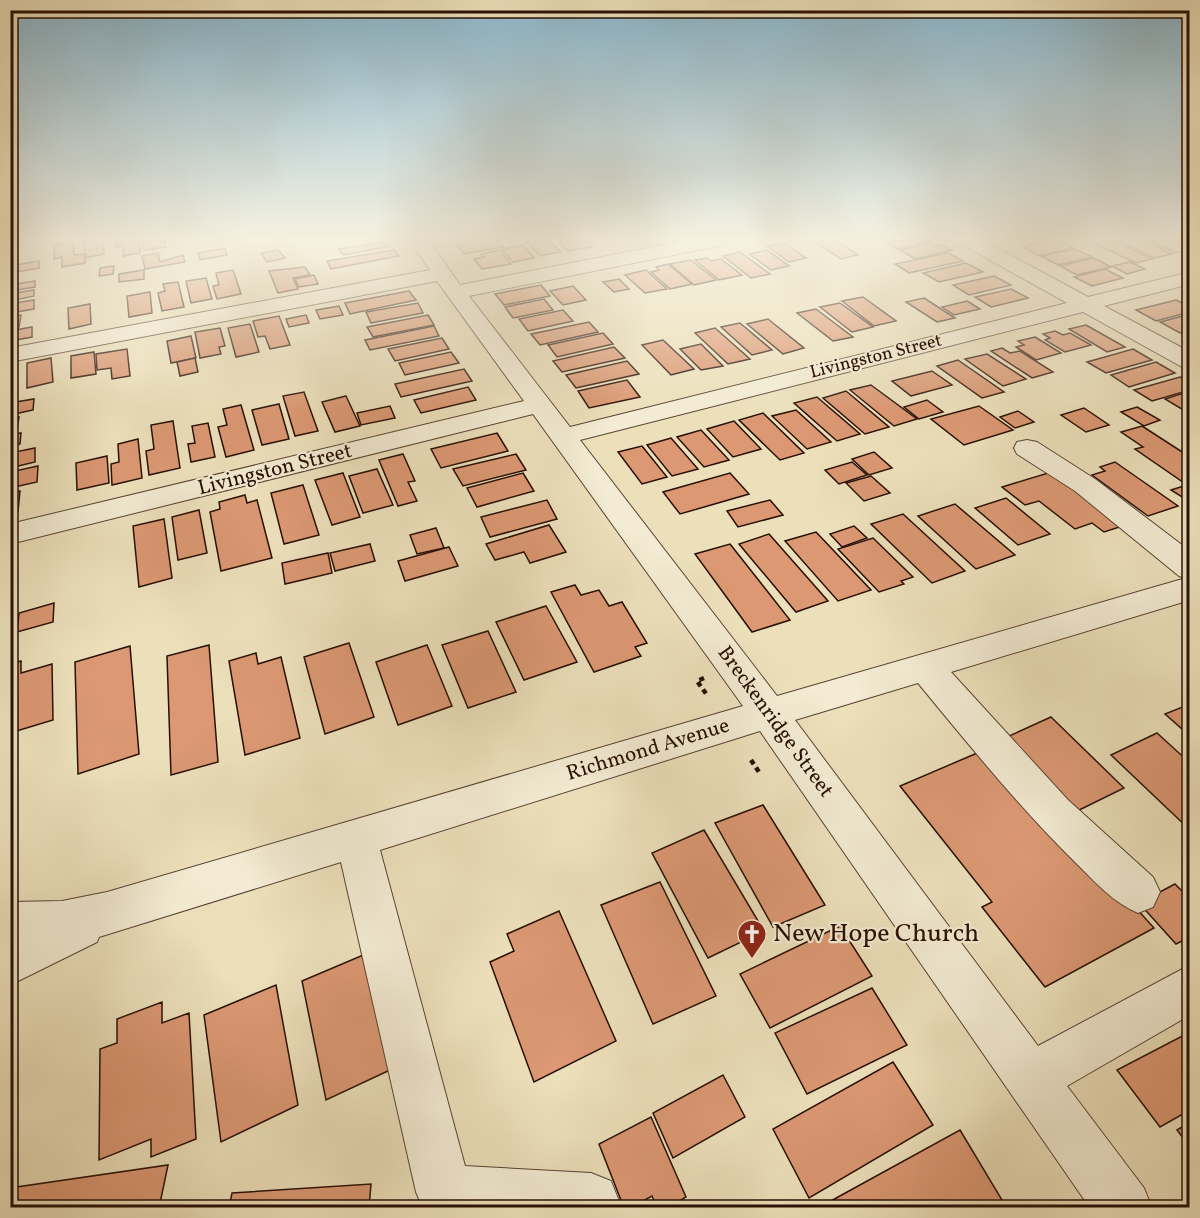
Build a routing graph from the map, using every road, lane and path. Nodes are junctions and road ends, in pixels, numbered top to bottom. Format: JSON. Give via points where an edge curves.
{"nodes":[{"id":1,"x":358,"y":298,"type":"edge"},
{"id":2,"x":459,"y":298,"type":"edge"},
{"id":3,"x":1074,"y":298,"type":"edge"},
{"id":4,"x":1110,"y":298,"type":"edge"},
{"id":5,"x":1085,"y":304,"type":"junction"},
{"id":6,"x":10,"y":355,"type":"edge"},
{"id":7,"x":1190,"y":362,"type":"edge"},
{"id":8,"x":540,"y":405,"type":"junction"},
{"id":9,"x":562,"y":437,"type":"junction"},
{"id":10,"x":1027,"y":448,"type":"dead end"},
{"id":11,"x":10,"y":534,"type":"edge"},
{"id":12,"x":1190,"y":568,"type":"edge"},
{"id":13,"x":1190,"y":588,"type":"edge"},
{"id":14,"x":926,"y":668,"type":"junction"},
{"id":15,"x":697,"y":681,"type":"dead end"},
{"id":16,"x":707,"y":695,"type":"dead end"},
{"id":17,"x":769,"y":713,"type":"junction"},
{"id":18,"x":752,"y":760,"type":"dead end"},
{"id":19,"x":761,"y":775,"type":"dead end"},
{"id":20,"x":356,"y":839,"type":"junction"},
{"id":21,"x":1138,"y":892,"type":"dead end"},
{"id":22,"x":107,"y":914,"type":"junction"},
{"id":23,"x":10,"y":924,"type":"edge"},
{"id":24,"x":10,"y":962,"type":"edge"},
{"id":25,"x":1190,"y":988,"type":"edge"},
{"id":26,"x":1033,"y":1077,"type":"junction"},
{"id":27,"x":591,"y":1202,"type":"dead end"},
{"id":28,"x":1124,"y":1208,"type":"edge"}],
"edges":[{"from":1,"to":6,"type":"street"},
{"from":2,"to":8,"type":"street","name":"Breckenridge Street"},
{"from":3,"to":5,"type":"street"},
{"from":4,"to":5,"type":"street","name":"Livingston Street"},
{"from":5,"to":7,"type":"street"},
{"from":5,"to":9,"type":"street","name":"Livingston Street"},
{"from":8,"to":9,"type":"street","name":"Breckenridge Street"},
{"from":8,"to":11,"type":"street","name":"Livingston Street"},
{"from":9,"to":17,"type":"street","name":"Breckenridge Street"},
{"from":10,"to":12,"type":"street","via":[[1085,484]]},
{"from":13,"to":14,"type":"street","name":"Richmond Avenue"},
{"from":14,"to":17,"type":"street","name":"Richmond Avenue"},
{"from":14,"to":21,"type":"street","via":[[1061,822]]},
{"from":15,"to":16,"type":"path"},
{"from":17,"to":20,"type":"street","name":"Richmond Avenue"},
{"from":17,"to":26,"type":"street","name":"Breckenridge Street"},
{"from":18,"to":19,"type":"path"},
{"from":20,"to":22,"type":"street","name":"Richmond Avenue"},
{"from":20,"to":27,"type":"street","via":[[444,1192]]},
{"from":22,"to":23,"type":"street","name":"Richmond Avenue","via":[[62,923]]},
{"from":22,"to":24,"type":"street","name":"Richmond Avenue"},
{"from":25,"to":26,"type":"street"},
{"from":26,"to":28,"type":"street","name":"Breckenridge Street"}]}
